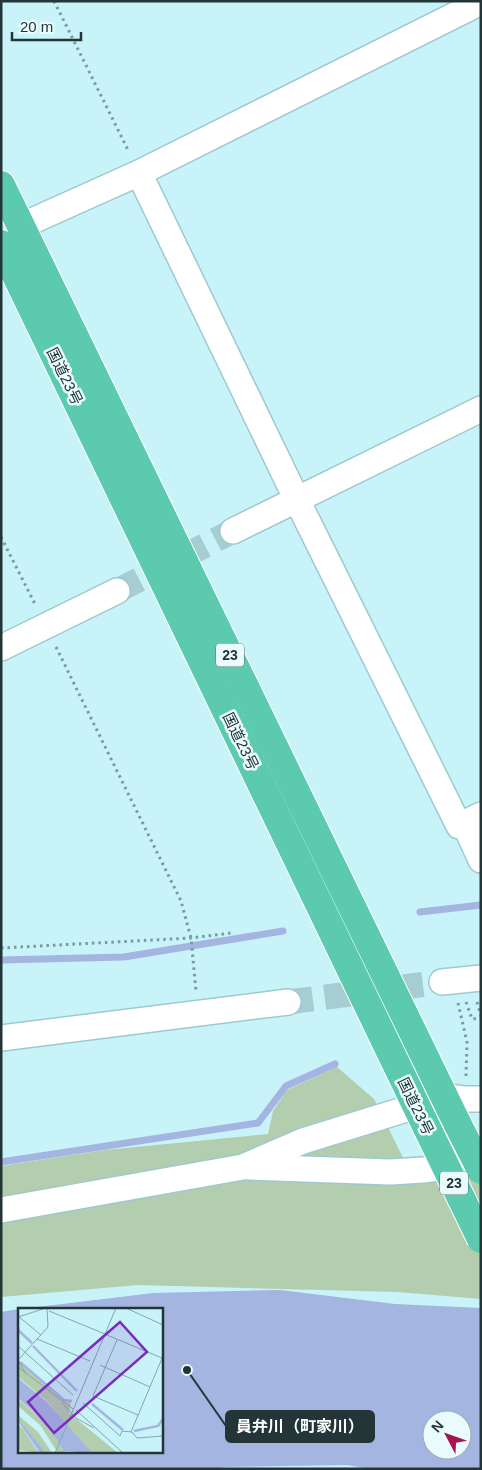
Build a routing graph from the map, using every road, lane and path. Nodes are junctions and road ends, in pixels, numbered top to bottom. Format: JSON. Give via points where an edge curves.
{"nodes":[{"id":1,"x":54,"y":1,"type":"edge"},
{"id":2,"x":481,"y":2,"type":"edge"},
{"id":3,"x":139,"y":173,"type":"junction"},
{"id":4,"x":1,"y":185,"type":"edge"},
{"id":5,"x":21,"y":226,"type":"junction"},
{"id":6,"x":1,"y":244,"type":"edge"},
{"id":7,"x":481,"y":409,"type":"edge"},
{"id":8,"x":297,"y":500,"type":"junction"},
{"id":9,"x":233,"y":530,"type":"tunnel mouth"},
{"id":10,"x":1,"y":537,"type":"edge"},
{"id":11,"x":117,"y":591,"type":"tunnel mouth"},
{"id":12,"x":46,"y":626,"type":"junction"},
{"id":13,"x":1,"y":648,"type":"edge"},
{"id":14,"x":472,"y":819,"type":"edge"},
{"id":15,"x":481,"y":860,"type":"edge"},
{"id":16,"x":231,"y":933,"type":"dead end"},
{"id":17,"x":191,"y":939,"type":"junction"},
{"id":18,"x":1,"y":948,"type":"edge"},
{"id":19,"x":481,"y":978,"type":"edge"},
{"id":20,"x":449,"y":989,"type":"joint"},
{"id":21,"x":463,"y":995,"type":"dead end"},
{"id":22,"x":288,"y":1002,"type":"tunnel mouth"},
{"id":23,"x":198,"y":1013,"type":"junction"},
{"id":24,"x":481,"y":1018,"type":"edge"},
{"id":25,"x":1,"y":1038,"type":"edge"},
{"id":26,"x":462,"y":1105,"type":"edge"},
{"id":27,"x":422,"y":1117,"type":"junction"},
{"id":28,"x":481,"y":1162,"type":"edge"},
{"id":29,"x":243,"y":1166,"type":"junction"},
{"id":30,"x":481,"y":1170,"type":"edge"},
{"id":31,"x":1,"y":1210,"type":"edge"},
{"id":32,"x":481,"y":1238,"type":"edge"}],
"edges":[{"from":1,"to":3,"type":"path"},
{"from":2,"to":3,"type":"street"},
{"from":3,"to":5,"type":"street"},
{"from":3,"to":8,"type":"street"},
{"from":4,"to":5,"type":"highway","name":"国道23号","number":"23"},
{"from":5,"to":26,"type":"highway","name":"国道23号","number":"23"},
{"from":6,"to":27,"type":"highway","name":"国道23号","number":"23"},
{"from":7,"to":8,"type":"street"},
{"from":8,"to":9,"type":"street"},
{"from":8,"to":14,"type":"street","via":[[459,826]]},
{"from":10,"to":12,"type":"path"},
{"from":11,"to":12,"type":"street"},
{"from":12,"to":13,"type":"street"},
{"from":12,"to":17,"type":"path","via":[[181,901]]},
{"from":14,"to":15,"type":"street"},
{"from":16,"to":17,"type":"path"},
{"from":17,"to":18,"type":"path"},
{"from":17,"to":23,"type":"path"},
{"from":19,"to":20,"type":"street"},
{"from":20,"to":26,"type":"path","via":[[467,1042]]},
{"from":21,"to":24,"type":"path","via":[[472,1019]]},
{"from":22,"to":23,"type":"street"},
{"from":23,"to":25,"type":"street"},
{"from":26,"to":30,"type":"highway","name":"国道23号","number":"23","bridge":true},
{"from":27,"to":29,"type":"street","via":[[304,1141]]},
{"from":27,"to":32,"type":"highway","name":"国道23号","number":"23","bridge":true},
{"from":28,"to":29,"type":"street","via":[[390,1172]]},
{"from":29,"to":31,"type":"street"}]}
